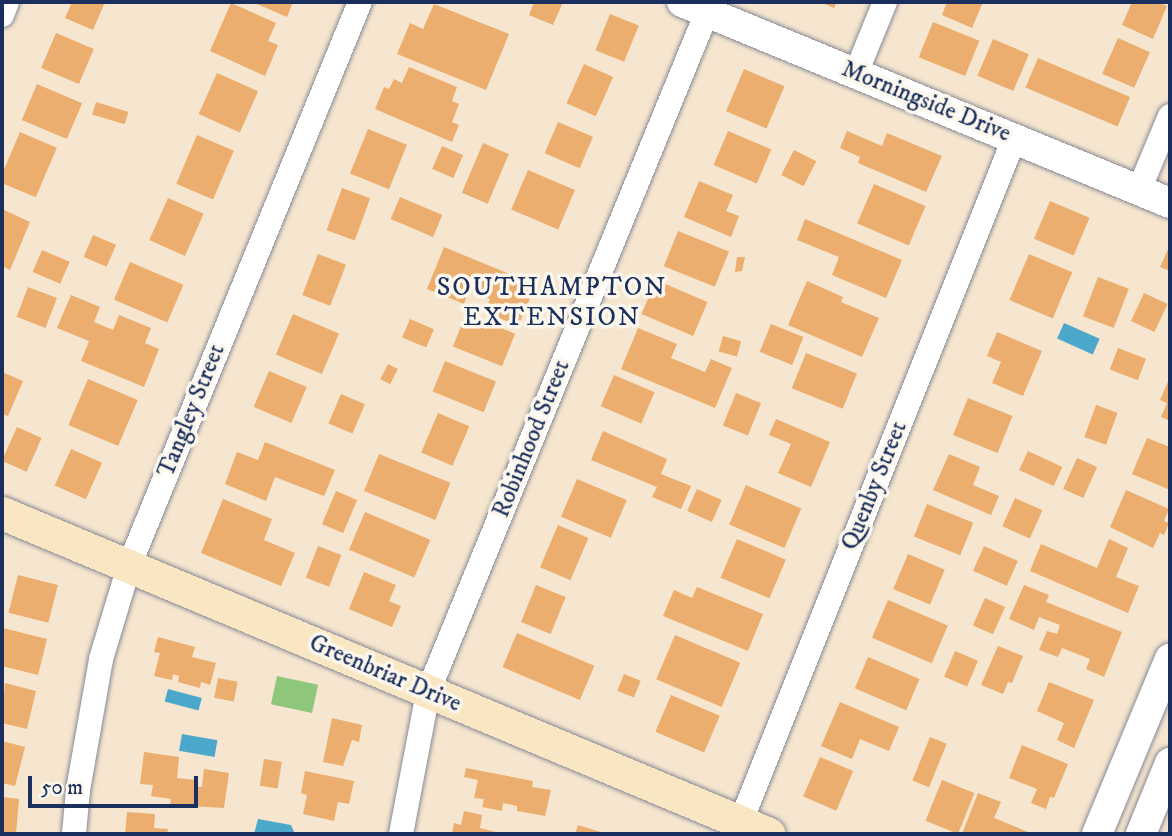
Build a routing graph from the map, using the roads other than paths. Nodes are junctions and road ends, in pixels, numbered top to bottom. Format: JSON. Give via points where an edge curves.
{"nodes":[{"id":1,"x":7,"y":2,"type":"edge"},
{"id":2,"x":360,"y":2,"type":"edge"},
{"id":3,"x":886,"y":2,"type":"edge"},
{"id":4,"x":694,"y":7,"type":"edge"},
{"id":5,"x":2,"y":15,"type":"edge"},
{"id":6,"x":856,"y":73,"type":"junction"},
{"id":7,"x":1170,"y":116,"type":"edge"},
{"id":8,"x":1014,"y":139,"type":"junction"},
{"id":9,"x":1139,"y":190,"type":"junction"},
{"id":10,"x":1170,"y":203,"type":"edge"},
{"id":11,"x":2,"y":513,"type":"edge"},
{"id":12,"x":129,"y":566,"type":"junction"},
{"id":13,"x":1170,"y":659,"type":"edge"},
{"id":14,"x":428,"y":692,"type":"junction"},
{"id":15,"x":1170,"y":763,"type":"edge"},
{"id":16,"x":748,"y":830,"type":"edge"},
{"id":17,"x":74,"y":834,"type":"edge"},
{"id":18,"x":401,"y":834,"type":"edge"},
{"id":19,"x":1097,"y":834,"type":"edge"},
{"id":20,"x":1141,"y":834,"type":"edge"}],
"edges":[{"from":1,"to":5,"type":"street"},
{"from":2,"to":12,"type":"street","name":"Tangley Street"},
{"from":3,"to":6,"type":"street"},
{"from":4,"to":6,"type":"street","name":"Morningside Drive"},
{"from":4,"to":14,"type":"street","name":"Robinhood Street"},
{"from":6,"to":8,"type":"street","name":"Morningside Drive"},
{"from":7,"to":9,"type":"street"},
{"from":8,"to":9,"type":"street","name":"Morningside Drive"},
{"from":8,"to":16,"type":"street","name":"Quenby Street"},
{"from":9,"to":10,"type":"street","name":"Morningside Drive"},
{"from":11,"to":12,"type":"main road","name":"Greenbriar Drive"},
{"from":12,"to":14,"type":"main road","name":"Greenbriar Drive"},
{"from":12,"to":17,"type":"street","name":"Tangley Street","via":[[101,659]]},
{"from":13,"to":19,"type":"street"},
{"from":14,"to":16,"type":"main road","name":"Greenbriar Drive"},
{"from":14,"to":18,"type":"street","name":"Robinhood Street"},
{"from":15,"to":20,"type":"street"}]}
